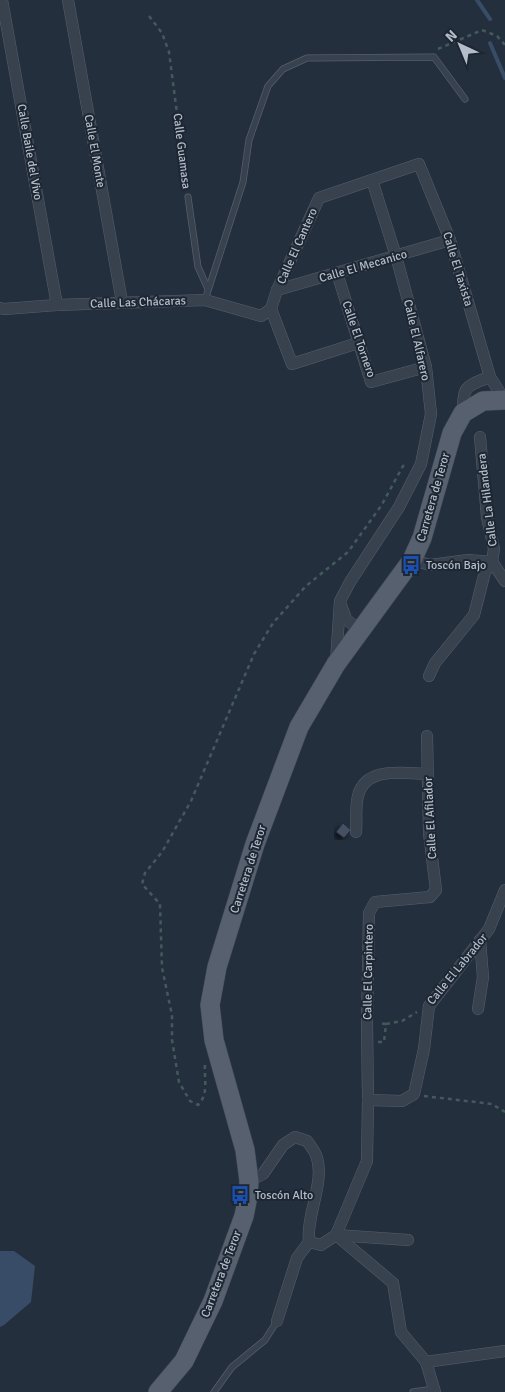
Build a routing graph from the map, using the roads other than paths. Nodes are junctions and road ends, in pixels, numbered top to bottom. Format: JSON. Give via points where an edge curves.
{"nodes":[{"id":1,"x":2,"y":0,"type":"edge"},
{"id":2,"x":68,"y":0,"type":"edge"},
{"id":3,"x":465,"y":99,"type":"dead end"},
{"id":4,"x":419,"y":164,"type":"joint"},
{"id":5,"x":372,"y":180,"type":"junction"},
{"id":6,"x":188,"y":197,"type":"road end"},
{"id":7,"x":450,"y":240,"type":"junction"},
{"id":8,"x":396,"y":256,"type":"junction"},
{"id":9,"x":337,"y":273,"type":"junction"},
{"id":10,"x":277,"y":290,"type":"junction"},
{"id":11,"x":207,"y":295,"type":"junction"},
{"id":12,"x":122,"y":302,"type":"junction"},
{"id":13,"x":57,"y":305,"type":"junction"},
{"id":14,"x":0,"y":308,"type":"edge"},
{"id":15,"x":271,"y":309,"type":"junction"},
{"id":16,"x":358,"y":344,"type":"junction"},
{"id":17,"x":426,"y":367,"type":"junction"},
{"id":18,"x":490,"y":377,"type":"junction"},
{"id":19,"x":505,"y":400,"type":"edge"},
{"id":20,"x":463,"y":413,"type":"junction"},
{"id":21,"x":480,"y":437,"type":"dead end"},
{"id":22,"x":412,"y":560,"type":"junction"},
{"id":23,"x":492,"y":562,"type":"junction"},
{"id":24,"x":505,"y":576,"type":"edge"},
{"id":25,"x":505,"y":581,"type":"edge"},
{"id":26,"x":340,"y":601,"type":"junction"},
{"id":27,"x":360,"y":631,"type":"junction"},
{"id":28,"x":336,"y":664,"type":"junction"},
{"id":29,"x":430,"y":676,"type":"dead end"},
{"id":30,"x":427,"y":736,"type":"dead end"},
{"id":31,"x":427,"y":774,"type":"junction"},
{"id":32,"x":356,"y":832,"type":"dead end"},
{"id":33,"x":505,"y":890,"type":"edge"},
{"id":34,"x":430,"y":897,"type":"joint"},
{"id":35,"x":480,"y":940,"type":"junction"},
{"id":36,"x":478,"y":1009,"type":"dead end"},
{"id":37,"x":368,"y":1100,"type":"junction"},
{"id":38,"x":249,"y":1181,"type":"junction"},
{"id":39,"x":336,"y":1235,"type":"junction"},
{"id":40,"x":408,"y":1240,"type":"dead end"},
{"id":41,"x":309,"y":1242,"type":"junction"},
{"id":42,"x":277,"y":1321,"type":"joint"},
{"id":43,"x":505,"y":1351,"type":"edge"},
{"id":44,"x":426,"y":1362,"type":"junction"},
{"id":45,"x":434,"y":1391,"type":"edge"},
{"id":46,"x":158,"y":1392,"type":"edge"},
{"id":47,"x":214,"y":1392,"type":"edge"},
{"id":48,"x":413,"y":1392,"type":"edge"}],
"edges":[{"from":1,"to":13,"type":"street","name":"Calle Baile del Vivo"},
{"from":2,"to":12,"type":"street","name":"Calle El Monte"},
{"from":3,"to":11,"type":"lane","via":[[434,57],[307,58],[283,69],[264,95],[250,140],[243,182]]},
{"from":4,"to":5,"type":"street","name":"Calle El Cantero"},
{"from":4,"to":7,"type":"street","name":"Calle El Taxista"},
{"from":5,"to":8,"type":"street","name":"Calle El Alfarero"},
{"from":5,"to":10,"type":"street","name":"Calle El Cantero","via":[[318,198]]},
{"from":6,"to":11,"type":"lane","name":"Calle Guamasa","via":[[198,267]]},
{"from":7,"to":8,"type":"street","name":"Calle El Mecanico"},
{"from":7,"to":18,"type":"street","name":"Calle El Taxista"},
{"from":8,"to":9,"type":"street","name":"Calle El Mecanico"},
{"from":8,"to":17,"type":"street","name":"Calle El Alfarero"},
{"from":9,"to":10,"type":"street","name":"Calle El Mecanico"},
{"from":9,"to":16,"type":"street","name":"Calle El Tornero"},
{"from":10,"to":15,"type":"street","name":"Calle El Cantero"},
{"from":11,"to":12,"type":"street","name":"Calle Las Chácaras"},
{"from":11,"to":15,"type":"street","name":"Calle Las Chácaras","via":[[261,316]]},
{"from":12,"to":13,"type":"street","name":"Calle Las Chácaras"},
{"from":13,"to":14,"type":"street","name":"Calle Las Chácaras"},
{"from":15,"to":16,"type":"street","via":[[292,364]]},
{"from":16,"to":17,"type":"street","name":"Calle El Tornero","via":[[372,382]]},
{"from":17,"to":26,"type":"street","name":"Calle El Alfarero","via":[[431,414],[421,464],[399,507]]},
{"from":18,"to":19,"type":"street","name":"Calle El Taxista"},
{"from":18,"to":20,"type":"street","via":[[471,384],[463,394]]},
{"from":19,"to":20,"type":"main road","via":[[483,401]]},
{"from":20,"to":22,"type":"main road","name":"Carretera de Teror","via":[[452,433],[422,538]]},
{"from":21,"to":23,"type":"street","name":"Calle La Hilandera","via":[[487,517],[494,549]]},
{"from":22,"to":23,"type":"street","via":[[430,565],[468,560]]},
{"from":22,"to":27,"type":"main road","name":"Carretera de Teror"},
{"from":23,"to":24,"type":"street"},
{"from":23,"to":25,"type":"street"},
{"from":23,"to":29,"type":"street","via":[[485,572],[474,615],[436,663]]},
{"from":26,"to":27,"type":"street","via":[[346,620]]},
{"from":26,"to":28,"type":"street","name":"Calle El Alfarero"},
{"from":27,"to":28,"type":"main road","name":"Carretera de Teror"},
{"from":28,"to":38,"type":"main road","name":"Carretera de Teror","via":[[299,727],[255,844],[217,967],[210,1005],[214,1040],[245,1150]]},
{"from":30,"to":31,"type":"street","name":"Calle El Afilador"},
{"from":31,"to":32,"type":"street","via":[[382,773],[366,781],[358,795]]},
{"from":31,"to":34,"type":"street","name":"Calle El Afilador","via":[[429,833],[436,890]]},
{"from":33,"to":35,"type":"street","name":"Calle El Labrador","via":[[489,929]]},
{"from":34,"to":37,"type":"street","name":"Calle El Carpintero","via":[[375,902],[369,913]]},
{"from":35,"to":36,"type":"street","via":[[483,977]]},
{"from":35,"to":37,"type":"street","name":"Calle El Labrador","via":[[428,1006],[424,1049],[414,1094],[402,1101]]},
{"from":37,"to":39,"type":"street","via":[[367,1161]]},
{"from":38,"to":41,"type":"street","via":[[263,1174],[283,1145],[295,1137],[308,1141],[316,1156],[319,1182],[308,1231]]},
{"from":38,"to":46,"type":"main road","name":"Carretera de Teror","via":[[244,1216],[213,1300],[184,1361]]},
{"from":39,"to":40,"type":"street"},
{"from":39,"to":41,"type":"street","via":[[321,1245]]},
{"from":39,"to":44,"type":"street","via":[[393,1283],[401,1332]]},
{"from":41,"to":42,"type":"street","via":[[297,1258]]},
{"from":42,"to":47,"type":"lane","via":[[265,1340],[232,1367]]},
{"from":43,"to":44,"type":"street"},
{"from":44,"to":45,"type":"street"},
{"from":45,"to":48,"type":"lane"}]}
